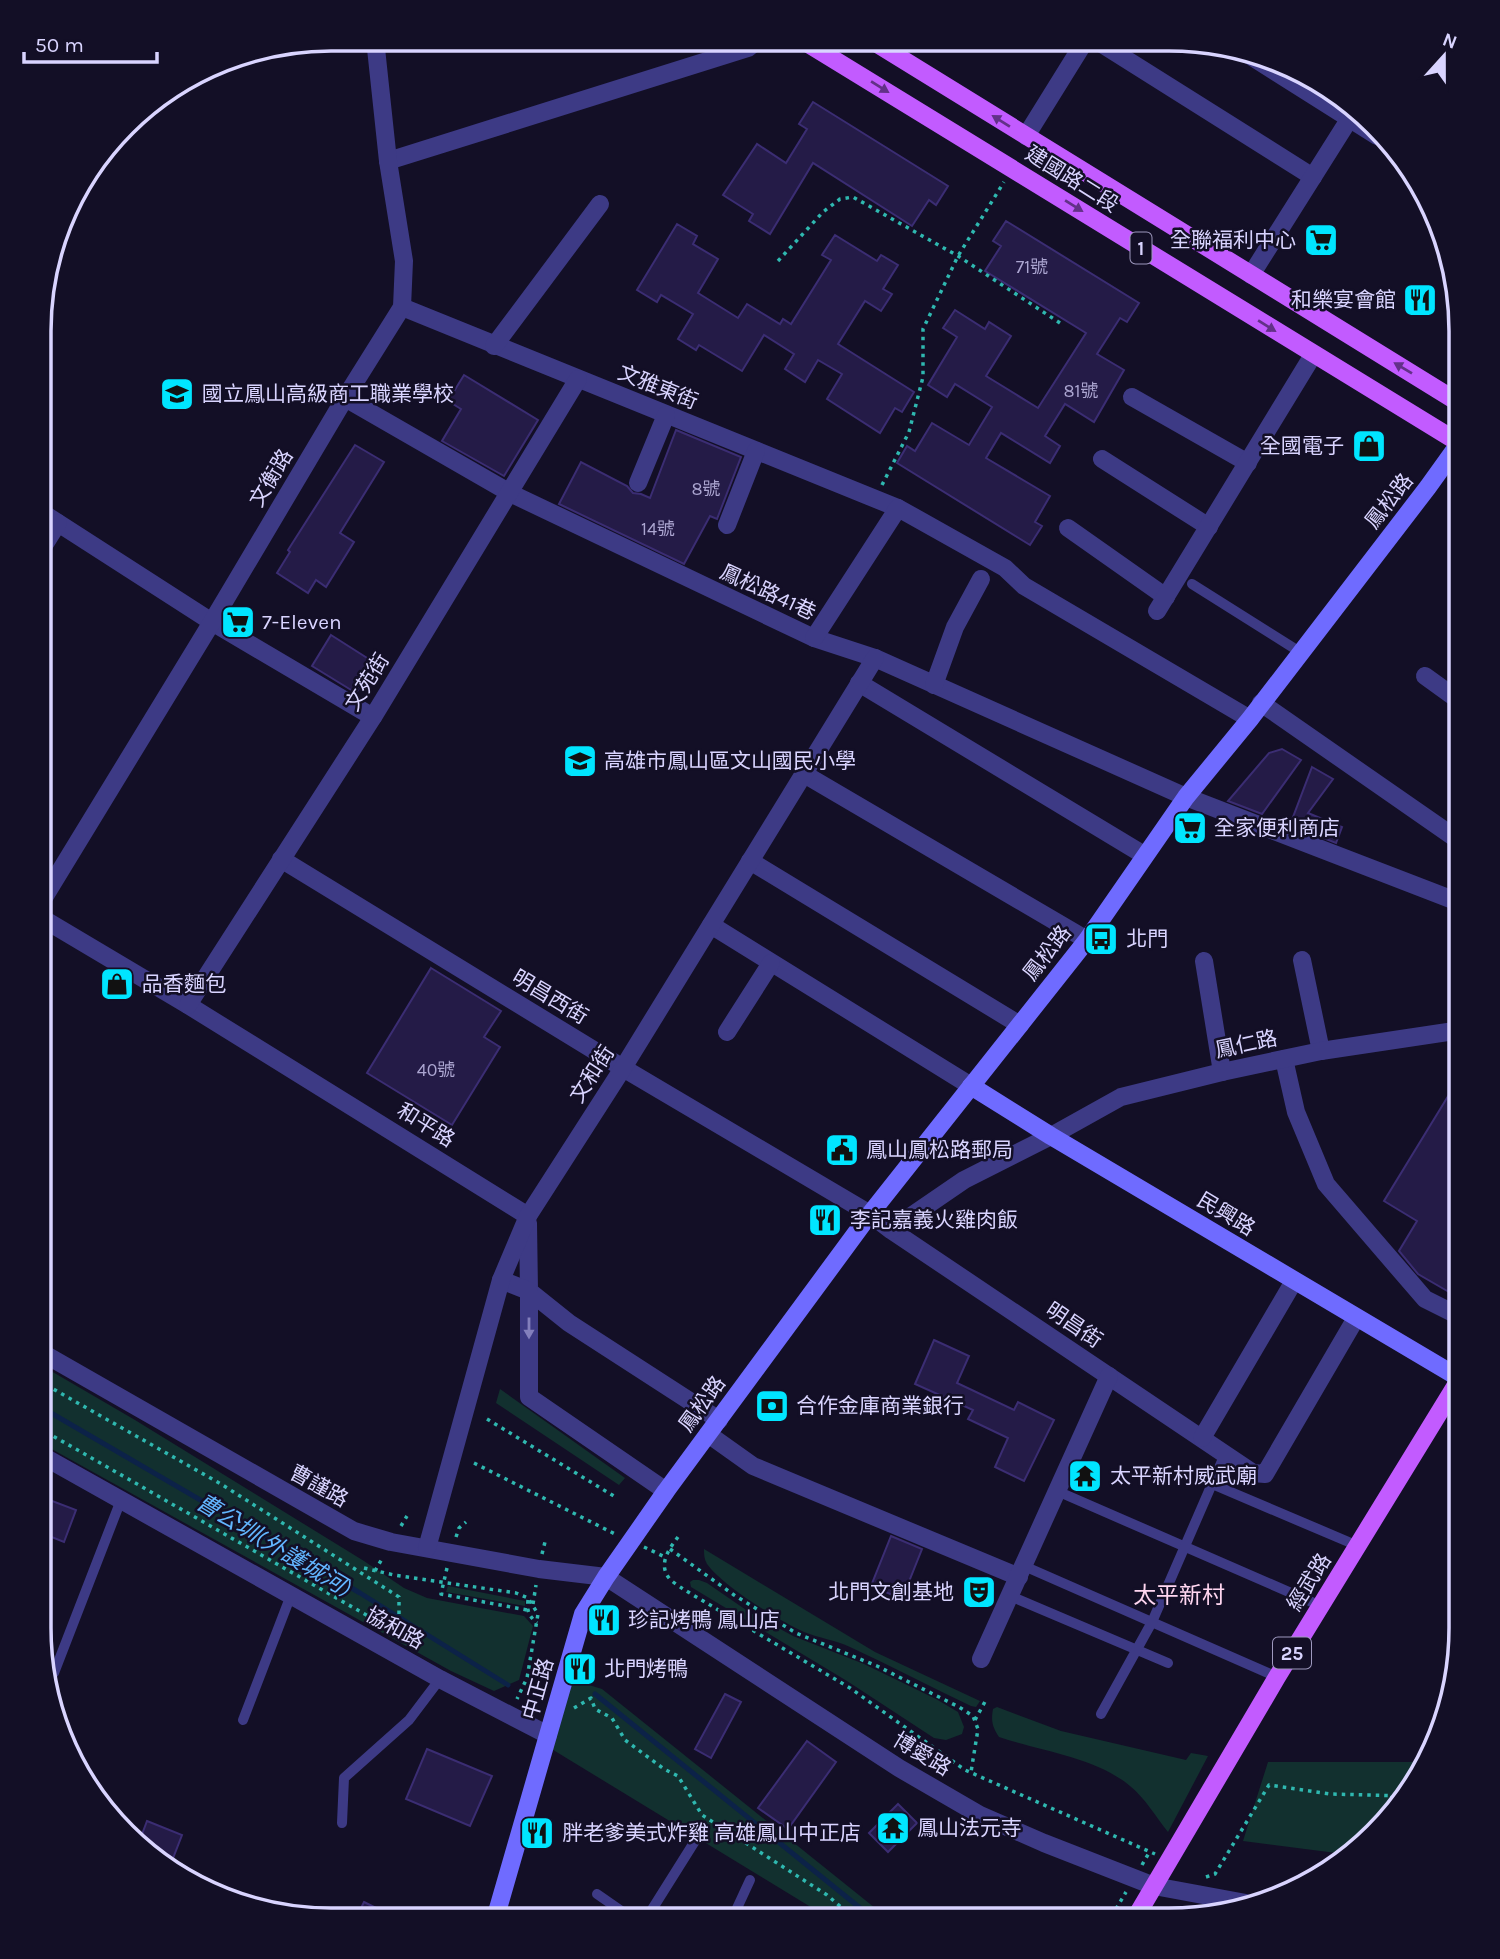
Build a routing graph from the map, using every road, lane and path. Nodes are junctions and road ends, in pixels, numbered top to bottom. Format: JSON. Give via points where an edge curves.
{"nodes":[{"id":1,"x":376,"y":51,"type":"edge"},
{"id":2,"x":738,"y":51,"type":"edge"},
{"id":3,"x":835,"y":51,"type":"edge"},
{"id":4,"x":889,"y":51,"type":"edge"},
{"id":5,"x":1079,"y":51,"type":"edge"},
{"id":6,"x":1113,"y":51,"type":"edge"},
{"id":7,"x":1275,"y":71,"type":"edge"},
{"id":8,"x":1350,"y":118,"type":"junction"},
{"id":9,"x":1356,"y":122,"type":"edge"},
{"id":10,"x":1026,"y":136,"type":"junction"},
{"id":11,"x":388,"y":161,"type":"junction"},
{"id":12,"x":1012,"y":168,"type":"junction"},
{"id":13,"x":1313,"y":177,"type":"junction"},
{"id":14,"x":600,"y":204,"type":"dead end"},
{"id":15,"x":958,"y":256,"type":"junction"},
{"id":16,"x":778,"y":261,"type":"dead end"},
{"id":17,"x":1251,"y":275,"type":"junction"},
{"id":18,"x":402,"y":307,"type":"junction"},
{"id":19,"x":1060,"y":323,"type":"dead end"},
{"id":20,"x":494,"y":345,"type":"junction"},
{"id":21,"x":1313,"y":355,"type":"junction"},
{"id":22,"x":578,"y":379,"type":"junction"},
{"id":23,"x":1132,"y":397,"type":"dead end"},
{"id":24,"x":1449,"y":397,"type":"edge"},
{"id":25,"x":345,"y":398,"type":"junction"},
{"id":26,"x":666,"y":415,"type":"junction"},
{"id":27,"x":1449,"y":436,"type":"edge"},
{"id":28,"x":757,"y":451,"type":"junction"},
{"id":29,"x":1102,"y":459,"type":"dead end"},
{"id":30,"x":1449,"y":460,"type":"edge"},
{"id":31,"x":1248,"y":463,"type":"junction"},
{"id":32,"x":638,"y":483,"type":"dead end"},
{"id":33,"x":510,"y":494,"type":"junction"},
{"id":34,"x":875,"y":498,"type":"junction"},
{"id":35,"x":898,"y":508,"type":"junction"},
{"id":36,"x":51,"y":518,"type":"edge"},
{"id":37,"x":58,"y":523,"type":"junction"},
{"id":38,"x":727,"y":525,"type":"dead end"},
{"id":39,"x":1209,"y":527,"type":"junction"},
{"id":40,"x":1068,"y":528,"type":"dead end"},
{"id":41,"x":51,"y":534,"type":"edge"},
{"id":42,"x":981,"y":579,"type":"dead end"},
{"id":43,"x":1192,"y":584,"type":"dead end"},
{"id":44,"x":212,"y":622,"type":"junction"},
{"id":45,"x":814,"y":638,"type":"junction"},
{"id":46,"x":1300,"y":652,"type":"junction"},
{"id":47,"x":874,"y":658,"type":"junction"},
{"id":48,"x":1424,"y":677,"type":"dead end"},
{"id":49,"x":859,"y":683,"type":"junction"},
{"id":50,"x":934,"y":685,"type":"junction"},
{"id":51,"x":1449,"y":694,"type":"edge"},
{"id":52,"x":1261,"y":703,"type":"junction"},
{"id":53,"x":373,"y":717,"type":"junction"},
{"id":54,"x":1250,"y":719,"type":"junction"},
{"id":55,"x":804,"y":774,"type":"junction"},
{"id":56,"x":1186,"y":797,"type":"junction"},
{"id":57,"x":1449,"y":834,"type":"edge"},
{"id":58,"x":1144,"y":855,"type":"junction"},
{"id":59,"x":281,"y":859,"type":"junction"},
{"id":60,"x":750,"y":861,"type":"junction"},
{"id":61,"x":51,"y":886,"type":"edge"},
{"id":62,"x":1449,"y":898,"type":"edge"},
{"id":63,"x":51,"y":924,"type":"edge"},
{"id":64,"x":711,"y":925,"type":"junction"},
{"id":65,"x":1087,"y":940,"type":"junction"},
{"id":66,"x":1302,"y":960,"type":"dead end"},
{"id":67,"x":1204,"y":961,"type":"dead end"},
{"id":68,"x":771,"y":963,"type":"junction"},
{"id":69,"x":188,"y":1005,"type":"junction"},
{"id":70,"x":1020,"y":1025,"type":"junction"},
{"id":71,"x":726,"y":1032,"type":"dead end"},
{"id":72,"x":1449,"y":1032,"type":"edge"},
{"id":73,"x":1321,"y":1051,"type":"junction"},
{"id":74,"x":1284,"y":1059,"type":"junction"},
{"id":75,"x":624,"y":1068,"type":"junction"},
{"id":76,"x":1222,"y":1072,"type":"junction"},
{"id":77,"x":971,"y":1087,"type":"junction"},
{"id":78,"x":1051,"y":1136,"type":"junction"},
{"id":79,"x":870,"y":1214,"type":"junction"},
{"id":80,"x":528,"y":1216,"type":"junction"},
{"id":81,"x":891,"y":1230,"type":"junction"},
{"id":82,"x":500,"y":1280,"type":"junction"},
{"id":83,"x":1294,"y":1281,"type":"junction"},
{"id":84,"x":529,"y":1291,"type":"junction"},
{"id":85,"x":1449,"y":1311,"type":"edge"},
{"id":86,"x":1356,"y":1318,"type":"junction"},
{"id":87,"x":51,"y":1359,"type":"edge"},
{"id":88,"x":1449,"y":1373,"type":"edge"},
{"id":89,"x":1109,"y":1376,"type":"junction"},
{"id":90,"x":51,"y":1388,"type":"edge"},
{"id":91,"x":1449,"y":1397,"type":"edge"},
{"id":92,"x":487,"y":1419,"type":"dead end"},
{"id":93,"x":713,"y":1427,"type":"junction"},
{"id":94,"x":51,"y":1435,"type":"edge"},
{"id":95,"x":1202,"y":1438,"type":"junction"},
{"id":96,"x":1225,"y":1454,"type":"junction"},
{"id":97,"x":51,"y":1461,"type":"edge"},
{"id":98,"x":474,"y":1463,"type":"dead end"},
{"id":99,"x":1212,"y":1484,"type":"junction"},
{"id":100,"x":666,"y":1491,"type":"junction"},
{"id":101,"x":1057,"y":1491,"type":"junction"},
{"id":102,"x":617,"y":1498,"type":"dead end"},
{"id":103,"x":121,"y":1500,"type":"junction"},
{"id":104,"x":597,"y":1526,"type":"dead end"},
{"id":105,"x":678,"y":1537,"type":"dead end"},
{"id":106,"x":1358,"y":1546,"type":"junction"},
{"id":107,"x":1185,"y":1547,"type":"junction"},
{"id":108,"x":427,"y":1548,"type":"junction"},
{"id":109,"x":670,"y":1549,"type":"junction"},
{"id":110,"x":364,"y":1568,"type":"dead end"},
{"id":111,"x":1021,"y":1571,"type":"junction"},
{"id":112,"x":606,"y":1577,"type":"junction"},
{"id":113,"x":443,"y":1581,"type":"junction"},
{"id":114,"x":290,"y":1595,"type":"junction"},
{"id":115,"x":1010,"y":1596,"type":"junction"},
{"id":116,"x":528,"y":1598,"type":"junction"},
{"id":117,"x":1321,"y":1606,"type":"junction"},
{"id":118,"x":527,"y":1610,"type":"junction"},
{"id":119,"x":1152,"y":1622,"type":"junction"},
{"id":120,"x":537,"y":1623,"type":"junction"},
{"id":121,"x":399,"y":1633,"type":"junction"},
{"id":122,"x":420,"y":1646,"type":"dead end"},
{"id":123,"x":1136,"y":1650,"type":"junction"},
{"id":124,"x":981,"y":1659,"type":"dead end"},
{"id":125,"x":1168,"y":1663,"type":"dead end"},
{"id":126,"x":54,"y":1669,"type":"edge"},
{"id":127,"x":1278,"y":1677,"type":"junction"},
{"id":128,"x":440,"y":1679,"type":"junction"},
{"id":129,"x":505,"y":1697,"type":"dead end"},
{"id":130,"x":987,"y":1698,"type":"dead end"},
{"id":131,"x":569,"y":1711,"type":"dead end"},
{"id":132,"x":1101,"y":1714,"type":"dead end"},
{"id":133,"x":243,"y":1720,"type":"dead end"},
{"id":134,"x":975,"y":1720,"type":"junction"},
{"id":135,"x":548,"y":1735,"type":"junction"},
{"id":136,"x":971,"y":1772,"type":"junction"},
{"id":137,"x":1392,"y":1796,"type":"edge"},
{"id":138,"x":342,"y":1824,"type":"dead end"},
{"id":139,"x":695,"y":1841,"type":"dead end"},
{"id":140,"x":1150,"y":1851,"type":"dead end"},
{"id":141,"x":1202,"y":1878,"type":"dead end"},
{"id":142,"x":750,"y":1880,"type":"dead end"},
{"id":143,"x":1154,"y":1886,"type":"junction"},
{"id":144,"x":597,"y":1894,"type":"dead end"},
{"id":145,"x":1234,"y":1901,"type":"edge"},
{"id":146,"x":498,"y":1908,"type":"edge"},
{"id":147,"x":617,"y":1908,"type":"edge"},
{"id":148,"x":653,"y":1908,"type":"edge"},
{"id":149,"x":737,"y":1908,"type":"edge"},
{"id":150,"x":842,"y":1908,"type":"edge"},
{"id":151,"x":1141,"y":1908,"type":"edge"}],
"edges":[{"from":1,"to":11,"type":"street","name":"文衡路"},
{"from":2,"to":11,"type":"street"},
{"from":3,"to":12,"type":"main road","name":"建國路二段","number":"1","one_way":true},
{"from":10,"to":4,"type":"main road","name":"建國路二段","number":"1","one_way":true},
{"from":5,"to":10,"type":"street"},
{"from":6,"to":13,"type":"street"},
{"from":7,"to":8,"type":"street"},
{"from":8,"to":9,"type":"street"},
{"from":8,"to":13,"type":"street"},
{"from":10,"to":17,"type":"main road","name":"建國路二段","number":"1"},
{"from":11,"to":18,"type":"street","name":"文衡路","via":[[404,261]]},
{"from":12,"to":15,"type":"path"},
{"from":12,"to":21,"type":"main road","name":"建國路二段","number":"1","one_way":true},
{"from":13,"to":17,"type":"street"},
{"from":14,"to":20,"type":"street"},
{"from":15,"to":16,"type":"path","via":[[853,197],[839,199],[823,212]]},
{"from":15,"to":19,"type":"path"},
{"from":15,"to":34,"type":"path","via":[[923,329],[923,377],[909,432]]},
{"from":24,"to":17,"type":"main road","name":"建國路二段","number":"1","one_way":true},
{"from":18,"to":20,"type":"street","name":"文雅東街"},
{"from":18,"to":25,"type":"street","name":"文衡路"},
{"from":20,"to":22,"type":"street","name":"文雅東街"},
{"from":21,"to":27,"type":"main road","name":"建國路二段","number":"1"},
{"from":21,"to":31,"type":"street"},
{"from":22,"to":26,"type":"street","name":"文雅東街"},
{"from":22,"to":33,"type":"street","name":"文苑街"},
{"from":23,"to":31,"type":"street"},
{"from":25,"to":33,"type":"street","name":"鳳松路41巷"},
{"from":25,"to":44,"type":"street","name":"文衡路"},
{"from":26,"to":28,"type":"street","name":"文雅東街"},
{"from":26,"to":32,"type":"street"},
{"from":28,"to":34,"type":"street","name":"文雅東街"},
{"from":28,"to":38,"type":"street"},
{"from":29,"to":39,"type":"street"},
{"from":30,"to":46,"type":"street","name":"鳳松路"},
{"from":31,"to":39,"type":"street"},
{"from":33,"to":45,"type":"street","name":"鳳松路41巷"},
{"from":33,"to":53,"type":"street","name":"文苑街"},
{"from":34,"to":35,"type":"street","name":"文雅東街"},
{"from":35,"to":45,"type":"street"},
{"from":35,"to":54,"type":"street","name":"文雅東街","via":[[1005,568],[1024,586]]},
{"from":36,"to":37,"type":"street"},
{"from":37,"to":41,"type":"street"},
{"from":37,"to":44,"type":"street"},
{"from":39,"to":40,"type":"street","via":[[1162,604]]},
{"from":42,"to":50,"type":"street","via":[[955,627]]},
{"from":43,"to":46,"type":"lane"},
{"from":44,"to":53,"type":"street"},
{"from":44,"to":61,"type":"street","name":"文衡路"},
{"from":45,"to":47,"type":"street","name":"鳳松路41巷"},
{"from":46,"to":52,"type":"street","name":"鳳松路"},
{"from":47,"to":49,"type":"street","name":"文和街"},
{"from":47,"to":50,"type":"street","name":"鳳松路41巷"},
{"from":48,"to":51,"type":"street"},
{"from":49,"to":55,"type":"street","name":"文和街"},
{"from":49,"to":58,"type":"street"},
{"from":50,"to":56,"type":"street","name":"鳳松路41巷"},
{"from":52,"to":54,"type":"street","name":"鳳松路"},
{"from":52,"to":57,"type":"street"},
{"from":53,"to":59,"type":"street","name":"文苑街"},
{"from":54,"to":56,"type":"street","name":"鳳松路"},
{"from":55,"to":60,"type":"street","name":"文和街"},
{"from":55,"to":65,"type":"street"},
{"from":56,"to":58,"type":"street","name":"鳳松路"},
{"from":56,"to":62,"type":"street","name":"鳳松路41巷"},
{"from":58,"to":65,"type":"street","name":"鳳松路"},
{"from":59,"to":69,"type":"street","name":"文苑街"},
{"from":59,"to":75,"type":"street","name":"明昌西街"},
{"from":60,"to":64,"type":"street","name":"文和街"},
{"from":60,"to":70,"type":"street"},
{"from":63,"to":69,"type":"street","name":"和平路"},
{"from":64,"to":68,"type":"street"},
{"from":64,"to":75,"type":"street","name":"文和街"},
{"from":65,"to":70,"type":"street","name":"鳳松路"},
{"from":66,"to":73,"type":"street"},
{"from":67,"to":76,"type":"street"},
{"from":68,"to":71,"type":"street"},
{"from":68,"to":77,"type":"street"},
{"from":69,"to":80,"type":"street","name":"和平路"},
{"from":70,"to":77,"type":"street","name":"鳳松路"},
{"from":72,"to":73,"type":"street","name":"鳳仁路"},
{"from":73,"to":74,"type":"street","name":"鳳仁路"},
{"from":74,"to":76,"type":"street","name":"鳳仁路"},
{"from":74,"to":85,"type":"street","via":[[1296,1112],[1326,1184],[1424,1299]]},
{"from":75,"to":79,"type":"street","name":"明昌西街"},
{"from":75,"to":80,"type":"street","name":"文和街"},
{"from":76,"to":78,"type":"street","name":"鳳仁路","via":[[1121,1097]]},
{"from":77,"to":78,"type":"street","name":"民興路"},
{"from":77,"to":79,"type":"street","name":"鳳松路"},
{"from":78,"to":81,"type":"street","name":"鳳仁路","via":[[964,1180]]},
{"from":78,"to":83,"type":"street","name":"民興路"},
{"from":79,"to":81,"type":"street","name":"明昌街"},
{"from":79,"to":93,"type":"street","name":"鳳松路"},
{"from":80,"to":82,"type":"street","name":"文和街"},
{"from":80,"to":84,"type":"street"},
{"from":81,"to":89,"type":"street","name":"明昌街"},
{"from":82,"to":84,"type":"street"},
{"from":82,"to":108,"type":"street","name":"文和街"},
{"from":83,"to":86,"type":"street","name":"民興路"},
{"from":83,"to":95,"type":"street"},
{"from":84,"to":93,"type":"street"},
{"from":84,"to":100,"type":"street","one_way":true,"via":[[529,1397]]},
{"from":86,"to":88,"type":"street","name":"民興路"},
{"from":86,"to":96,"type":"street","name":"明昌街","via":[[1265,1474],[1253,1472]]},
{"from":87,"to":108,"type":"street","name":"曹謹路","via":[[354,1531]]},
{"from":89,"to":95,"type":"street","name":"明昌街"},
{"from":89,"to":101,"type":"street"},
{"from":90,"to":121,"type":"path","via":[[221,1484],[399,1597]]},
{"from":91,"to":106,"type":"main road","name":"經武路","number":"25"},
{"from":92,"to":102,"type":"path"},
{"from":93,"to":100,"type":"street","name":"鳳松路"},
{"from":93,"to":111,"type":"street","via":[[753,1466]]},
{"from":94,"to":121,"type":"path"},
{"from":95,"to":96,"type":"street","name":"明昌街"},
{"from":96,"to":99,"type":"lane"},
{"from":97,"to":103,"type":"street","name":"協和路"},
{"from":98,"to":104,"type":"path"},
{"from":99,"to":106,"type":"lane"},
{"from":99,"to":107,"type":"lane"},
{"from":100,"to":112,"type":"street","name":"中正路"},
{"from":101,"to":107,"type":"lane"},
{"from":101,"to":111,"type":"street"},
{"from":103,"to":114,"type":"street","name":"協和路"},
{"from":103,"to":126,"type":"lane"},
{"from":105,"to":109,"type":"path"},
{"from":106,"to":117,"type":"main road","name":"經武路","number":"25"},
{"from":107,"to":117,"type":"lane"},
{"from":107,"to":119,"type":"lane"},
{"from":108,"to":112,"type":"street","name":"曹謹路"},
{"from":109,"to":134,"type":"path","via":[[796,1633],[877,1666],[959,1707]]},
{"from":109,"to":136,"type":"path","via":[[664,1564],[669,1578],[850,1688]]},
{"from":110,"to":113,"type":"path"},
{"from":111,"to":115,"type":"street"},
{"from":111,"to":119,"type":"lane"},
{"from":112,"to":135,"type":"street","name":"中正路","via":[[583,1614]]},
{"from":112,"to":143,"type":"street","name":"博愛路","via":[[899,1768],[980,1815]]},
{"from":113,"to":116,"type":"path"},
{"from":113,"to":118,"type":"path","via":[[441,1594]]},
{"from":114,"to":128,"type":"street","name":"協和路"},
{"from":114,"to":133,"type":"lane"},
{"from":115,"to":123,"type":"lane"},
{"from":115,"to":124,"type":"street"},
{"from":116,"to":118,"type":"path"},
{"from":116,"to":120,"type":"path","via":[[538,1614]]},
{"from":117,"to":127,"type":"main road","name":"經武路","number":"25"},
{"from":118,"to":120,"type":"path"},
{"from":119,"to":123,"type":"lane"},
{"from":119,"to":127,"type":"lane"},
{"from":120,"to":129,"type":"path","via":[[527,1678],[517,1700]]},
{"from":121,"to":122,"type":"path"},
{"from":123,"to":125,"type":"lane"},
{"from":123,"to":132,"type":"lane"},
{"from":127,"to":143,"type":"main road","name":"經武路","number":"25"},
{"from":128,"to":135,"type":"street","name":"協和路"},
{"from":128,"to":138,"type":"lane","via":[[409,1720],[344,1778]]},
{"from":130,"to":134,"type":"path"},
{"from":131,"to":150,"type":"path","via":[[592,1698],[595,1709],[612,1718],[625,1740],[678,1776],[702,1815]]},
{"from":134,"to":136,"type":"path","via":[[978,1729]]},
{"from":135,"to":146,"type":"street","name":"中正路"},
{"from":136,"to":140,"type":"path"},
{"from":137,"to":141,"type":"path","via":[[1330,1794],[1269,1785],[1216,1874]]},
{"from":139,"to":148,"type":"lane"},
{"from":142,"to":149,"type":"lane"},
{"from":143,"to":145,"type":"street","name":"博愛路"},
{"from":143,"to":151,"type":"main road","name":"經武路","number":"25"},
{"from":144,"to":147,"type":"lane"}]}
